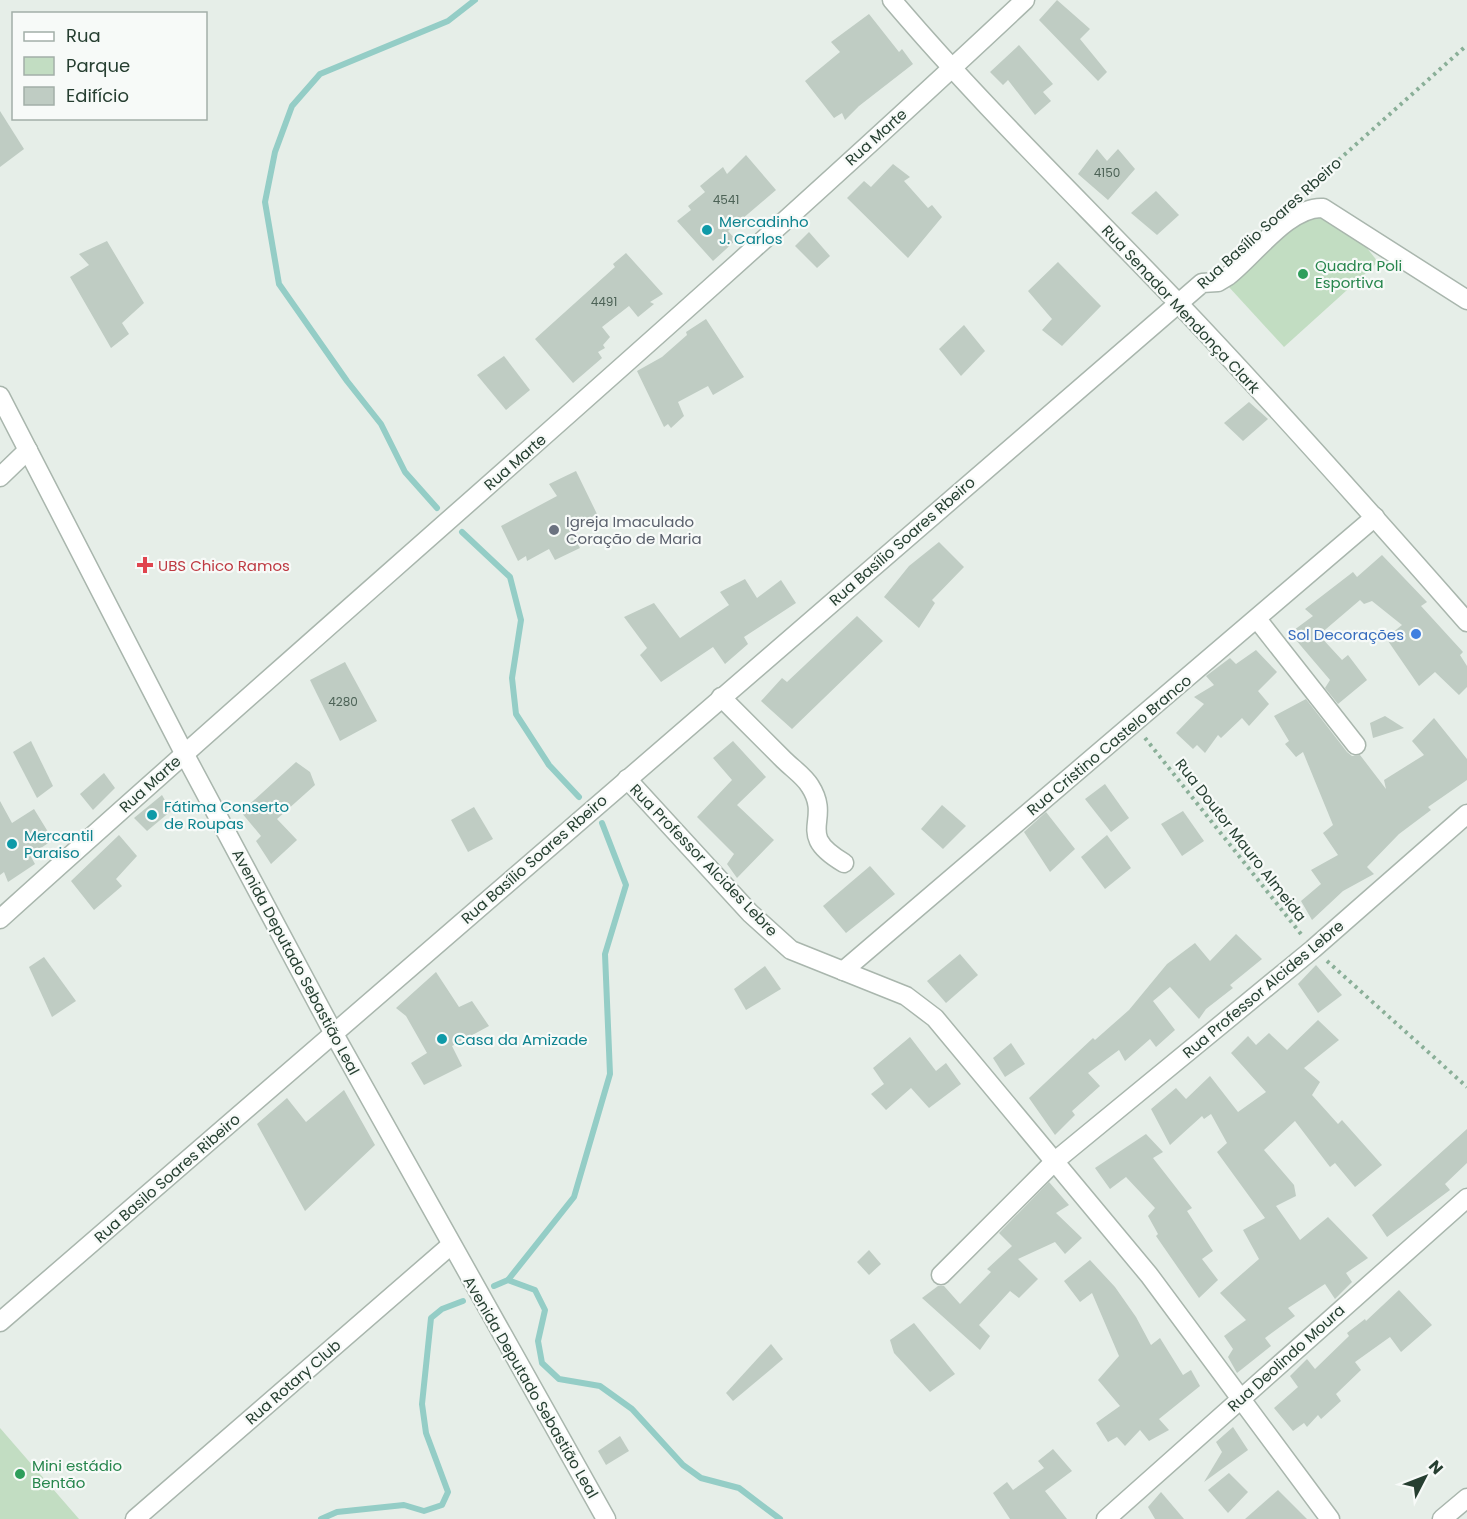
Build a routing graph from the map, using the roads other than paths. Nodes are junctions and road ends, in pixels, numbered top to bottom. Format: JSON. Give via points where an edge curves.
{"nodes":[{"id":1,"x":892,"y":0,"type":"edge"},
{"id":2,"x":1025,"y":0,"type":"edge"},
{"id":3,"x":951,"y":69,"type":"junction"},
{"id":4,"x":1467,"y":300,"type":"edge"},
{"id":5,"x":1178,"y":303,"type":"junction"},
{"id":6,"x":0,"y":396,"type":"edge"},
{"id":7,"x":28,"y":450,"type":"junction"},
{"id":8,"x":0,"y":477,"type":"edge"},
{"id":9,"x":1375,"y":517,"type":"junction"},
{"id":10,"x":1257,"y":619,"type":"junction"},
{"id":11,"x":1467,"y":622,"type":"edge"},
{"id":12,"x":721,"y":697,"type":"junction"},
{"id":13,"x":1356,"y":745,"type":"dead end"},
{"id":14,"x":183,"y":753,"type":"junction"},
{"id":15,"x":627,"y":778,"type":"junction"},
{"id":16,"x":1467,"y":814,"type":"edge"},
{"id":17,"x":844,"y":863,"type":"dead end"},
{"id":18,"x":0,"y":920,"type":"edge"},
{"id":19,"x":843,"y":971,"type":"junction"},
{"id":20,"x":334,"y":1034,"type":"junction"},
{"id":21,"x":1055,"y":1161,"type":"junction"},
{"id":22,"x":1467,"y":1198,"type":"edge"},
{"id":23,"x":451,"y":1245,"type":"junction"},
{"id":24,"x":941,"y":1275,"type":"dead end"},
{"id":25,"x":0,"y":1322,"type":"edge"},
{"id":26,"x":1239,"y":1400,"type":"junction"},
{"id":27,"x":1467,"y":1498,"type":"edge"},
{"id":28,"x":135,"y":1519,"type":"edge"},
{"id":29,"x":606,"y":1519,"type":"edge"},
{"id":30,"x":1106,"y":1519,"type":"edge"},
{"id":31,"x":1330,"y":1519,"type":"edge"},
{"id":32,"x":1442,"y":1519,"type":"edge"}],
"edges":[{"from":1,"to":3,"type":"street","name":"Rua Senador Mendonça Clark"},
{"from":2,"to":3,"type":"street","name":"Rua Marte"},
{"from":3,"to":5,"type":"street","name":"Rua Senador Mendonça Clark"},
{"from":3,"to":14,"type":"street","name":"Rua Marte","via":[[589,398]]},
{"from":4,"to":5,"type":"street","name":"Rua Basílio Soares Rbeiro","via":[[1323,208],[1303,211],[1228,276],[1218,282],[1202,283]]},
{"from":5,"to":9,"type":"street","name":"Rua Senador Mendonça Clark"},
{"from":5,"to":12,"type":"street","name":"Rua Basílio Soares Rbeiro"},
{"from":6,"to":7,"type":"street","name":"Avenida Deputado Sebastião Leal"},
{"from":7,"to":8,"type":"street"},
{"from":7,"to":14,"type":"street","name":"Avenida Deputado Sebastião Leal"},
{"from":9,"to":10,"type":"street","name":"Rua Cristino Castelo Branco"},
{"from":9,"to":11,"type":"street","name":"Rua Senador Mendonça Clark"},
{"from":10,"to":13,"type":"street"},
{"from":10,"to":19,"type":"street","name":"Rua Cristino Castelo Branco"},
{"from":12,"to":15,"type":"street","name":"Rua Basílio Soares Rbeiro"},
{"from":12,"to":17,"type":"street","via":[[810,785],[819,806],[814,834],[827,853]]},
{"from":14,"to":18,"type":"street","name":"Rua Marte"},
{"from":14,"to":20,"type":"street","name":"Avenida Deputado Sebastião Leal"},
{"from":15,"to":19,"type":"street","name":"Rua Professor Alcides Lebre","via":[[750,913],[791,950]]},
{"from":15,"to":20,"type":"street","name":"Rua Basílio Soares Rbeiro"},
{"from":16,"to":21,"type":"street","name":"Rua Professor Alcides Lebre","via":[[1313,949]]},
{"from":19,"to":21,"type":"street","name":"Rua Professor Alcides Lebre","via":[[906,996],[935,1018]]},
{"from":20,"to":23,"type":"street","name":"Avenida Deputado Sebastião Leal"},
{"from":20,"to":25,"type":"street","name":"Rua Basilo Soares Ribeiro"},
{"from":21,"to":24,"type":"street","name":"Rua Professor Alcides Lebre"},
{"from":21,"to":26,"type":"street","name":"Rua Professor Alcides Lebre","via":[[1149,1275]]},
{"from":22,"to":26,"type":"street","name":"Rua Deolindo Moura"},
{"from":23,"to":28,"type":"street","name":"Rua Rotary Club"},
{"from":23,"to":29,"type":"street","name":"Avenida Deputado Sebastião Leal"},
{"from":26,"to":30,"type":"street","name":"Rua Deolindo Moura"},
{"from":26,"to":31,"type":"street","name":"Rua Professor Alcides Lebre"},
{"from":27,"to":32,"type":"street"}]}
